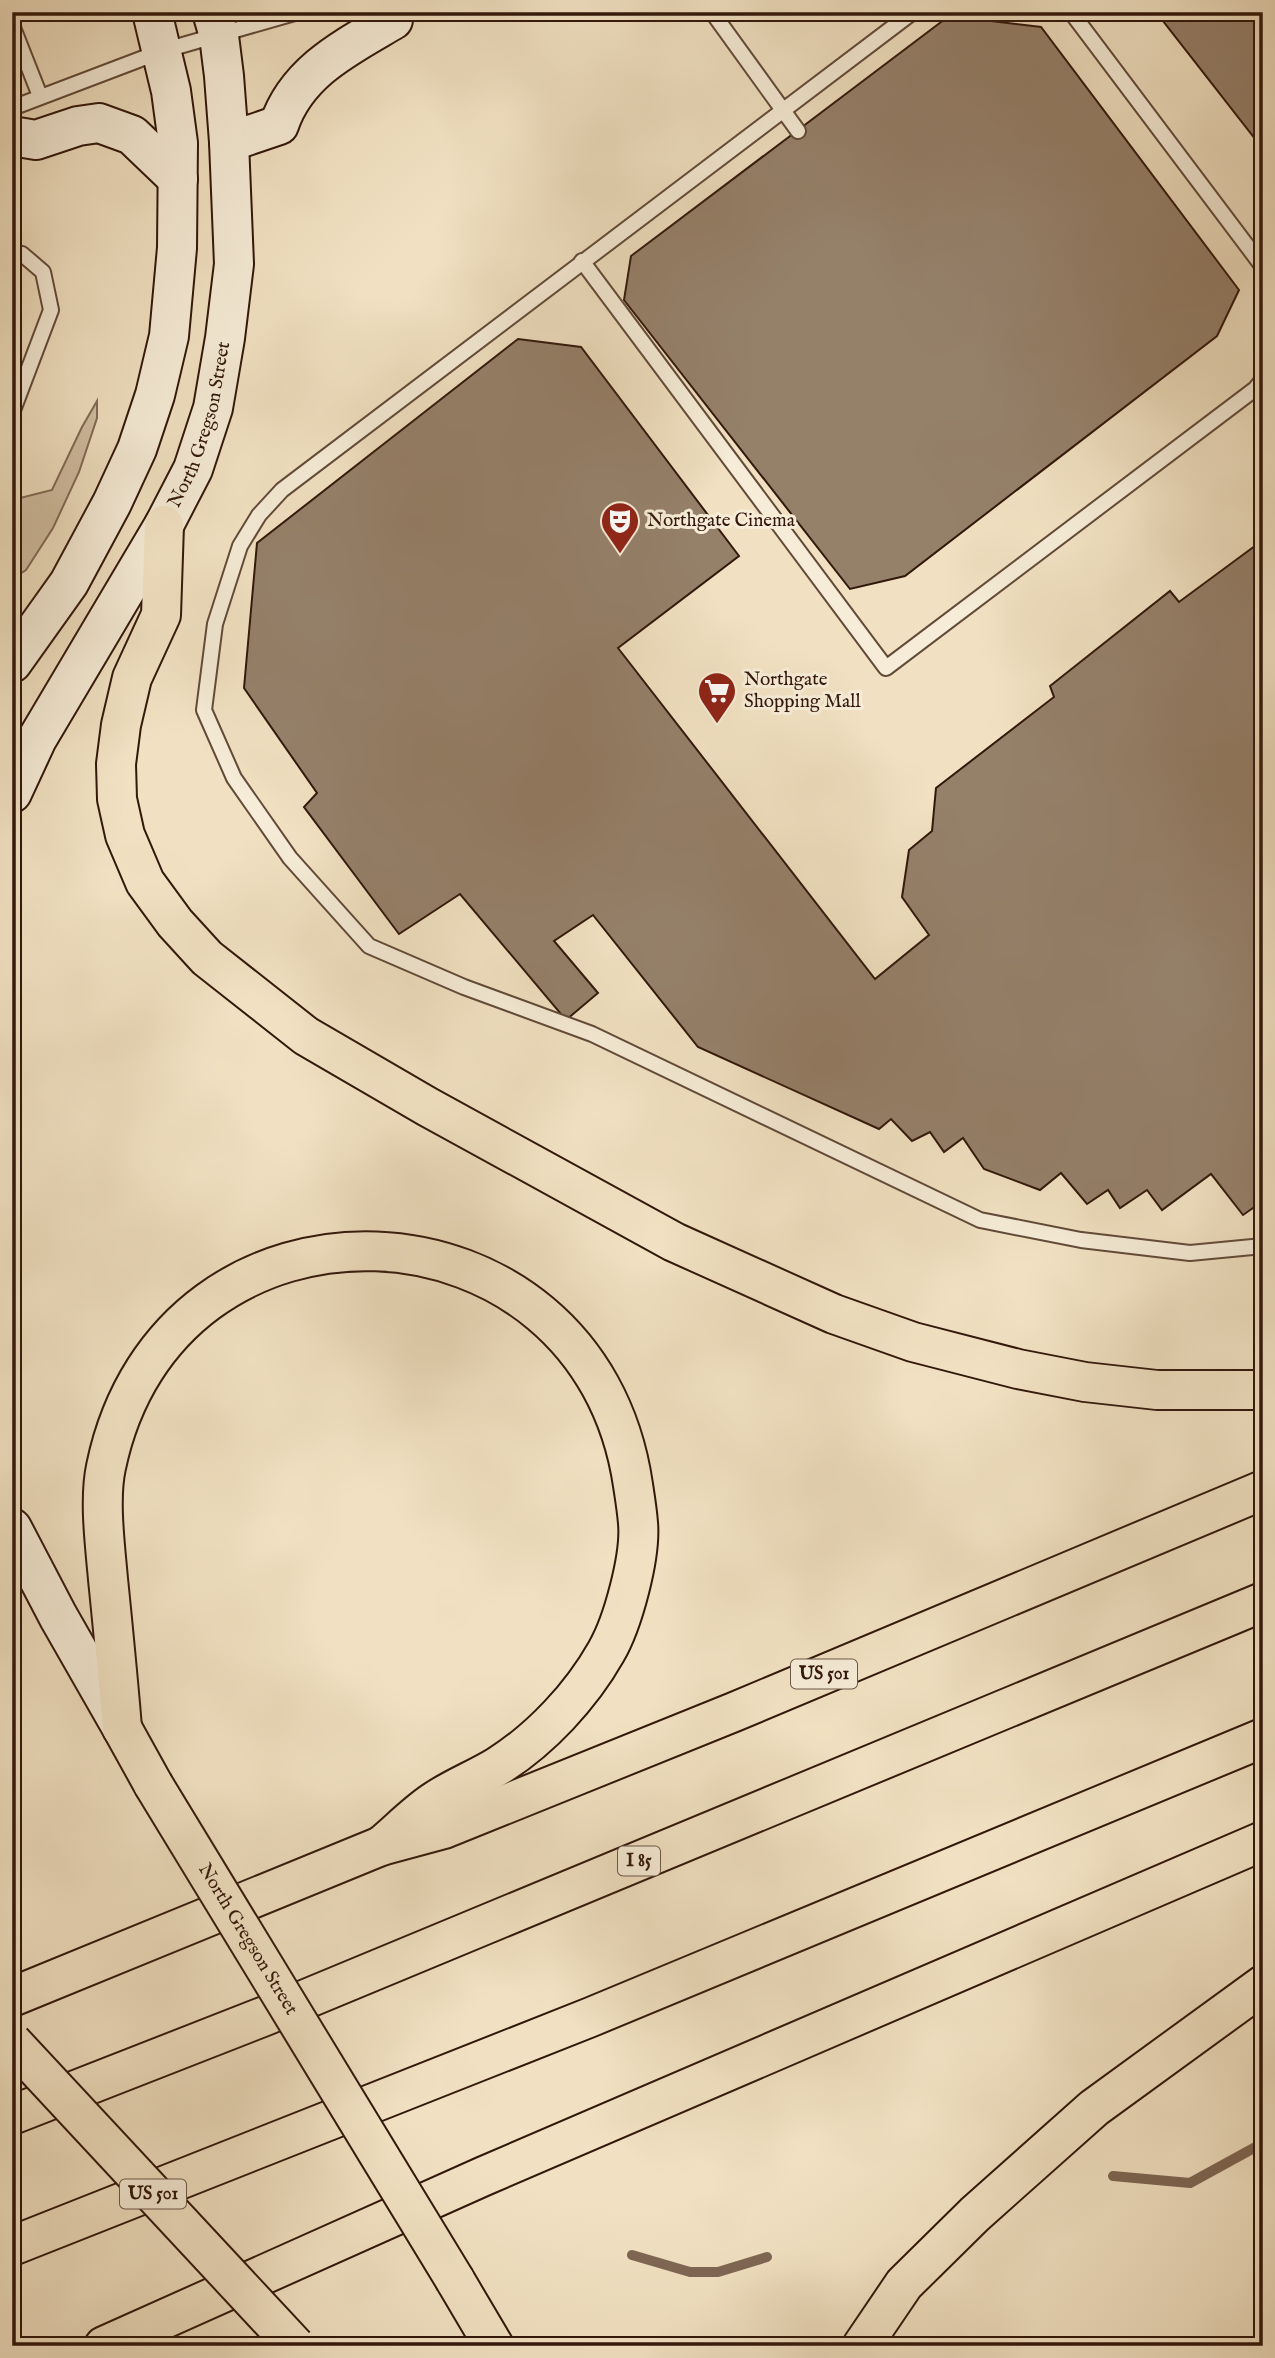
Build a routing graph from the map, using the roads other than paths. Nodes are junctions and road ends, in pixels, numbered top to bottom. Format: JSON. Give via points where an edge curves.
{"nodes":[{"id":1,"x":152,"y":12,"type":"edge"},
{"id":2,"x":298,"y":12,"type":"edge"},
{"id":3,"x":391,"y":12,"type":"edge"},
{"id":4,"x":712,"y":12,"type":"edge"},
{"id":5,"x":913,"y":12,"type":"edge"},
{"id":6,"x":1071,"y":12,"type":"edge"},
{"id":7,"x":215,"y":24,"type":"edge"},
{"id":8,"x":12,"y":25,"type":"edge"},
{"id":9,"x":162,"y":51,"type":"junction"},
{"id":10,"x":40,"y":96,"type":"junction"},
{"id":11,"x":12,"y":108,"type":"edge"},
{"id":12,"x":784,"y":111,"type":"junction"},
{"id":13,"x":798,"y":131,"type":"dead end"},
{"id":14,"x":12,"y":136,"type":"edge"},
{"id":15,"x":229,"y":142,"type":"junction"},
{"id":16,"x":178,"y":179,"type":"junction"},
{"id":17,"x":12,"y":253,"type":"edge"},
{"id":18,"x":582,"y":261,"type":"junction"},
{"id":19,"x":1263,"y":267,"type":"edge"},
{"id":20,"x":1263,"y":379,"type":"edge"},
{"id":21,"x":12,"y":413,"type":"edge"},
{"id":22,"x":164,"y":525,"type":"junction"},
{"id":23,"x":12,"y":663,"type":"edge"},
{"id":24,"x":12,"y":793,"type":"edge"},
{"id":25,"x":1263,"y":1245,"type":"edge"},
{"id":26,"x":1263,"y":1390,"type":"edge"},
{"id":27,"x":1263,"y":1490,"type":"edge"},
{"id":28,"x":12,"y":1528,"type":"edge"},
{"id":29,"x":1263,"y":1602,"type":"edge"},
{"id":30,"x":122,"y":1728,"type":"junction"},
{"id":31,"x":1263,"y":1738,"type":"edge"},
{"id":32,"x":1263,"y":1842,"type":"edge"},
{"id":33,"x":381,"y":1846,"type":"junction"},
{"id":34,"x":1263,"y":1985,"type":"edge"},
{"id":35,"x":12,"y":1997,"type":"edge"},
{"id":36,"x":12,"y":2042,"type":"edge"},
{"id":37,"x":12,"y":2115,"type":"edge"},
{"id":38,"x":12,"y":2246,"type":"edge"},
{"id":39,"x":104,"y":2346,"type":"edge"},
{"id":40,"x":295,"y":2346,"type":"edge"},
{"id":41,"x":494,"y":2346,"type":"edge"},
{"id":42,"x":862,"y":2346,"type":"edge"}],
"edges":[{"from":1,"to":9,"type":"main road"},
{"from":2,"to":7,"type":"lane"},
{"from":3,"to":15,"type":"main road","via":[[393,20],[348,46],[296,90],[279,125]]},
{"from":4,"to":12,"type":"lane"},
{"from":5,"to":12,"type":"lane"},
{"from":6,"to":19,"type":"lane"},
{"from":7,"to":9,"type":"lane"},
{"from":7,"to":15,"type":"main road","name":"North Gregson Street"},
{"from":8,"to":10,"type":"lane"},
{"from":9,"to":10,"type":"lane"},
{"from":9,"to":16,"type":"main road","via":[[176,130]]},
{"from":10,"to":11,"type":"lane"},
{"from":12,"to":13,"type":"lane"},
{"from":12,"to":18,"type":"lane"},
{"from":14,"to":16,"type":"main road","via":[[36,140],[99,123],[132,135]]},
{"from":15,"to":22,"type":"main road","name":"North Gregson Street","via":[[234,264],[225,338],[213,408],[193,469]]},
{"from":16,"to":23,"type":"main road","via":[[169,336],[137,449],[69,583]]},
{"from":17,"to":21,"type":"lane","via":[[22,254],[43,272],[51,310]]},
{"from":18,"to":20,"type":"lane","via":[[886,668]]},
{"from":18,"to":25,"type":"lane","via":[[282,490],[259,514],[240,546],[215,624],[204,710],[234,778],[290,859],[369,946],[592,1034],[980,1220],[1080,1240],[1190,1253]]},
{"from":22,"to":24,"type":"main road","name":"North Gregson Street","via":[[37,739]]},
{"from":22,"to":26,"type":"highway","via":[[161,615],[132,678],[118,751],[117,799],[125,835],[145,881],[175,923],[207,958],[295,1028],[417,1101],[674,1242],[834,1314],[913,1342],[1085,1382],[1157,1390]]},
{"from":27,"to":33,"type":"highway","number":"US 501","via":[[469,1819]]},
{"from":28,"to":30,"type":"main road","name":"North Gregson Street"},
{"from":29,"to":37,"type":"highway","number":"I 85","via":[[265,2017]]},
{"from":30,"to":33,"type":"highway","via":[[104,1533],[105,1470],[120,1416],[142,1371],[170,1333],[204,1302],[290,1261],[369,1251],[405,1252],[458,1266],[509,1290],[552,1321],[588,1364],[619,1429],[630,1464],[639,1526],[631,1584],[620,1621],[583,1685],[547,1727],[510,1756],[433,1802]]},
{"from":30,"to":41,"type":"highway","name":"North Gregson Street","bridge":true},
{"from":31,"to":38,"type":"highway","via":[[579,2022]]},
{"from":32,"to":39,"type":"highway","via":[[484,2175]]},
{"from":33,"to":35,"type":"highway","number":"US 501"},
{"from":34,"to":42,"type":"highway","via":[[1094,2108],[975,2214],[904,2284]]},
{"from":36,"to":40,"type":"highway","number":"US 501","bridge":true}]}
